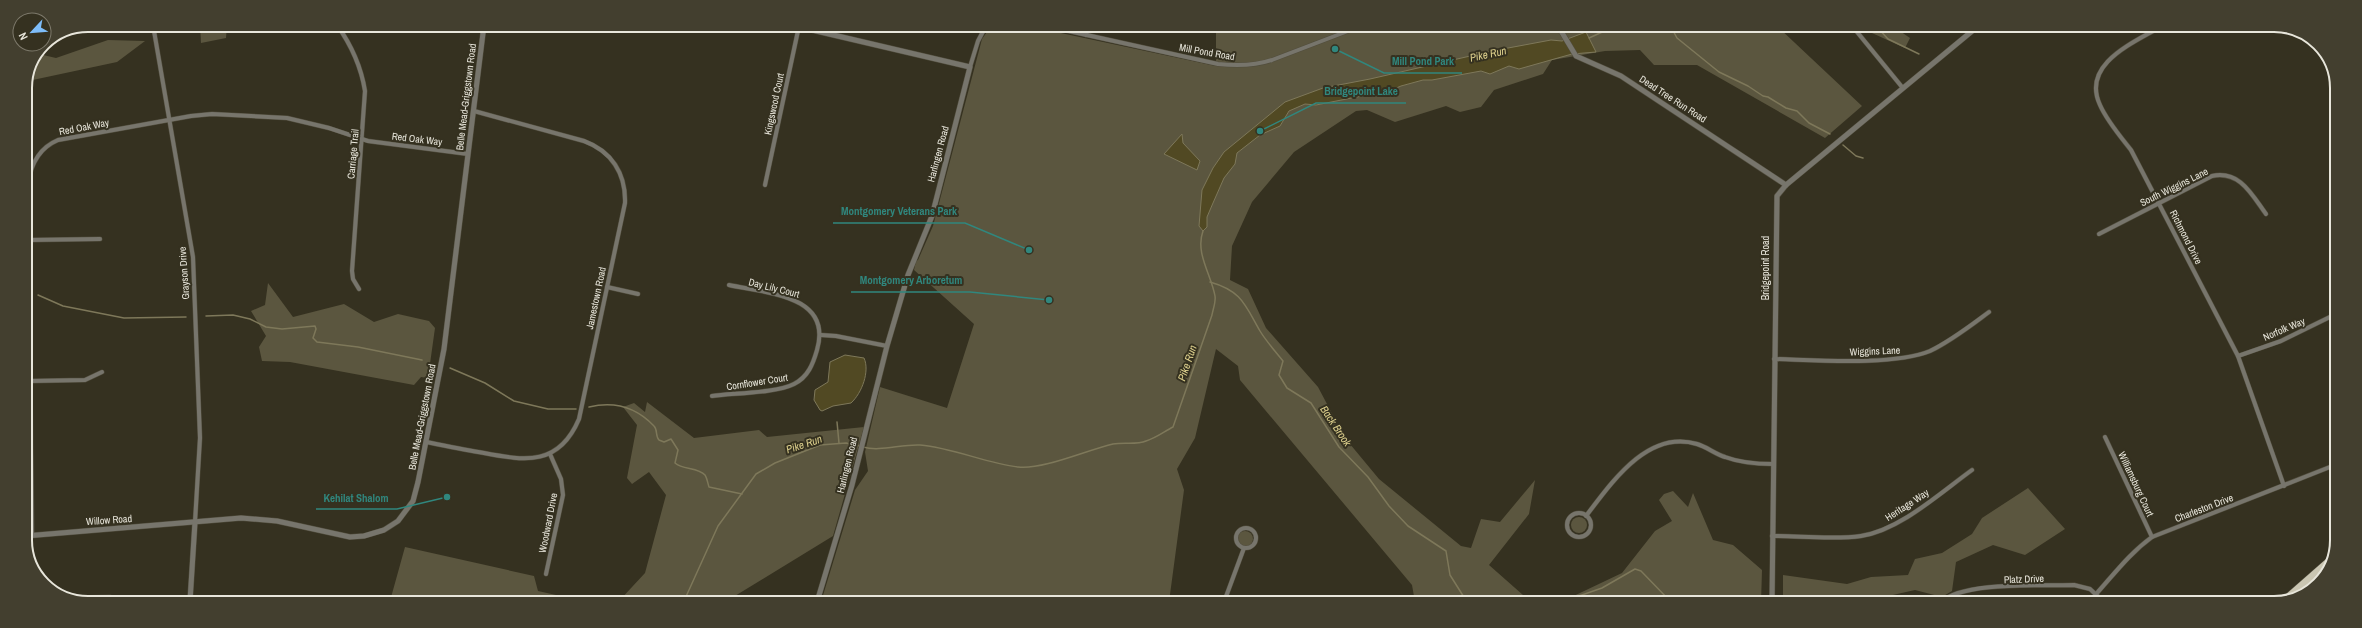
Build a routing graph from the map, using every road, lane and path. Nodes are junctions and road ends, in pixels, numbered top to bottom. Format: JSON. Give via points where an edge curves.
{"nodes":[{"id":1,"x":154,"y":32,"type":"edge"},
{"id":2,"x":341,"y":32,"type":"edge"},
{"id":3,"x":483,"y":32,"type":"edge"},
{"id":4,"x":797,"y":32,"type":"edge"},
{"id":5,"x":823,"y":32,"type":"edge"},
{"id":6,"x":982,"y":32,"type":"edge"},
{"id":7,"x":1073,"y":32,"type":"edge"},
{"id":8,"x":1087,"y":32,"type":"edge"},
{"id":9,"x":1345,"y":32,"type":"edge"},
{"id":10,"x":1561,"y":32,"type":"edge"},
{"id":11,"x":1857,"y":32,"type":"edge"},
{"id":12,"x":1971,"y":32,"type":"edge"},
{"id":13,"x":2151,"y":32,"type":"edge"},
{"id":14,"x":1086,"y":35,"type":"junction"},
{"id":15,"x":970,"y":67,"type":"junction"},
{"id":16,"x":1902,"y":87,"type":"junction"},
{"id":17,"x":474,"y":111,"type":"junction"},
{"id":18,"x":169,"y":120,"type":"junction"},
{"id":19,"x":362,"y":140,"type":"junction"},
{"id":20,"x":468,"y":154,"type":"junction"},
{"id":21,"x":32,"y":167,"type":"edge"},
{"id":22,"x":765,"y":185,"type":"dead end"},
{"id":23,"x":1786,"y":185,"type":"junction"},
{"id":24,"x":2160,"y":203,"type":"junction"},
{"id":25,"x":2266,"y":214,"type":"dead end"},
{"id":26,"x":2099,"y":234,"type":"dead end"},
{"id":27,"x":100,"y":239,"type":"dead end"},
{"id":28,"x":32,"y":240,"type":"edge"},
{"id":29,"x":729,"y":285,"type":"dead end"},
{"id":30,"x":607,"y":287,"type":"junction"},
{"id":31,"x":358,"y":289,"type":"dead end"},
{"id":32,"x":638,"y":294,"type":"dead end"},
{"id":33,"x":1989,"y":312,"type":"dead end"},
{"id":34,"x":2330,"y":317,"type":"edge"},
{"id":35,"x":820,"y":335,"type":"junction"},
{"id":36,"x":887,"y":346,"type":"junction"},
{"id":37,"x":2238,"y":356,"type":"junction"},
{"id":38,"x":1774,"y":359,"type":"junction"},
{"id":39,"x":102,"y":372,"type":"dead end"},
{"id":40,"x":32,"y":381,"type":"edge"},
{"id":41,"x":712,"y":396,"type":"dead end"},
{"id":42,"x":2105,"y":437,"type":"dead end"},
{"id":43,"x":426,"y":442,"type":"junction"},
{"id":44,"x":550,"y":454,"type":"junction"},
{"id":45,"x":1773,"y":464,"type":"junction"},
{"id":46,"x":2330,"y":467,"type":"edge"},
{"id":47,"x":1972,"y":470,"type":"dead end"},
{"id":48,"x":2284,"y":486,"type":"junction"},
{"id":49,"x":1586,"y":516,"type":"junction"},
{"id":50,"x":195,"y":522,"type":"junction"},
{"id":51,"x":32,"y":535,"type":"edge"},
{"id":52,"x":1772,"y":536,"type":"junction"},
{"id":53,"x":2152,"y":537,"type":"junction"},
{"id":54,"x":1244,"y":548,"type":"junction"},
{"id":55,"x":2323,"y":567,"type":"edge"},
{"id":56,"x":546,"y":574,"type":"dead end"},
{"id":57,"x":2293,"y":592,"type":"edge"},
{"id":58,"x":2097,"y":593,"type":"junction"},
{"id":59,"x":190,"y":596,"type":"edge"},
{"id":60,"x":819,"y":596,"type":"edge"},
{"id":61,"x":1226,"y":596,"type":"edge"},
{"id":62,"x":1772,"y":596,"type":"edge"},
{"id":63,"x":1948,"y":596,"type":"edge"},
{"id":64,"x":2099,"y":596,"type":"edge"}],
"edges":[{"from":1,"to":18,"type":"street","name":"Grayson Drive"},
{"from":2,"to":19,"type":"street","name":"Carriage Trail","via":[[362,71],[365,91]]},
{"from":3,"to":17,"type":"street","name":"Belle Mead-Griggstown Road"},
{"from":4,"to":22,"type":"street","name":"Kingswood Court"},
{"from":5,"to":15,"type":"street"},
{"from":6,"to":15,"type":"street"},
{"from":7,"to":14,"type":"street","name":"Mill Pond Road"},
{"from":8,"to":14,"type":"street"},
{"from":9,"to":14,"type":"street","name":"Mill Pond Road","via":[[1272,60],[1243,65],[1218,64]]},
{"from":10,"to":23,"type":"street","name":"Dead Tree Run Road","via":[[1575,55],[1601,66],[1647,93]]},
{"from":11,"to":16,"type":"street"},
{"from":12,"to":16,"type":"street","name":"Bridgepoint Road"},
{"from":13,"to":24,"type":"street","name":"Richmond Drive","via":[[2107,60],[2099,74],[2096,90],[2100,105],[2131,150]]},
{"from":15,"to":36,"type":"street","name":"Harlingen Road","via":[[932,216],[908,275]]},
{"from":16,"to":23,"type":"street","name":"Bridgepoint Road"},
{"from":17,"to":20,"type":"street","name":"Belle Mead-Griggstown Road"},
{"from":17,"to":30,"type":"street","name":"Jamestown Road","via":[[587,142],[604,152],[616,165],[624,186],[625,203]]},
{"from":18,"to":19,"type":"street","name":"Red Oak Way","via":[[212,114],[287,118],[329,128]]},
{"from":18,"to":21,"type":"street","name":"Red Oak Way","via":[[54,142],[35,159]]},
{"from":18,"to":50,"type":"street","name":"Grayson Drive","via":[[193,257],[200,438]]},
{"from":19,"to":20,"type":"street","name":"Red Oak Way"},
{"from":19,"to":31,"type":"street","name":"Carriage Trail","via":[[352,271]]},
{"from":20,"to":43,"type":"street","name":"Belle Mead-Griggstown Road","via":[[444,349]]},
{"from":23,"to":38,"type":"street","name":"Bridgepoint Road","via":[[1777,196],[1775,205]]},
{"from":24,"to":25,"type":"street","name":"South Wiggins Lane","via":[[2212,176],[2228,175],[2241,182]]},
{"from":24,"to":26,"type":"street","name":"South Wiggins Lane"},
{"from":24,"to":37,"type":"street","name":"Richmond Drive"},
{"from":27,"to":28,"type":"street"},
{"from":29,"to":35,"type":"street","name":"Day Lily Court","via":[[801,302],[812,313]]},
{"from":30,"to":32,"type":"street"},
{"from":30,"to":44,"type":"street","name":"Jamestown Road","via":[[579,419],[568,439]]},
{"from":33,"to":38,"type":"street","name":"Wiggins Lane","via":[[1950,339],[1911,357],[1888,360]]},
{"from":34,"to":37,"type":"street","name":"Norfolk Way","via":[[2280,341]]},
{"from":35,"to":36,"type":"street"},
{"from":35,"to":41,"type":"street","name":"Cornflower Court","via":[[810,369],[796,383],[782,388]]},
{"from":36,"to":60,"type":"street","name":"Harlingen Road","via":[[841,525]]},
{"from":37,"to":48,"type":"street","name":"Richmond Drive"},
{"from":38,"to":45,"type":"street","name":"Bridgepoint Road"},
{"from":39,"to":40,"type":"street","via":[[85,380]]},
{"from":42,"to":53,"type":"street","name":"Williamsburg Court"},
{"from":43,"to":44,"type":"street","name":"Jamestown Road","via":[[518,460]]},
{"from":43,"to":50,"type":"street","name":"Belle Mead-Griggstown Road","via":[[418,482],[408,510],[393,524],[375,534],[350,537],[260,518]]},
{"from":44,"to":56,"type":"street","name":"Woodward Drive","via":[[561,478],[563,495]]},
{"from":45,"to":49,"type":"street","via":[[1743,463],[1692,443],[1680,441],[1662,444],[1619,474]]},
{"from":45,"to":52,"type":"street","name":"Bridgepoint Road"},
{"from":46,"to":48,"type":"street","name":"Charleston Drive"},
{"from":47,"to":52,"type":"street","name":"Heritage Way","via":[[1909,515],[1876,532],[1854,537]]},
{"from":48,"to":53,"type":"street","name":"Charleston Drive"},
{"from":49,"to":49,"type":"street","via":[[1575,514],[1570,519],[1568,526],[1574,535],[1582,536],[1590,529],[1590,522]]},
{"from":50,"to":51,"type":"street","name":"Willow Road"},
{"from":50,"to":59,"type":"street"},
{"from":52,"to":62,"type":"street","name":"Bridgepoint Road"},
{"from":53,"to":58,"type":"street","name":"Charleston Drive","via":[[2123,562]]},
{"from":54,"to":54,"type":"street","via":[[1251,548],[1256,542],[1254,532],[1248,528],[1239,531],[1236,536],[1236,543]]},
{"from":54,"to":61,"type":"street"},
{"from":55,"to":57,"type":"highway"},
{"from":58,"to":63,"type":"street","name":"Platz Drive","via":[[2074,585],[1969,589]]},
{"from":58,"to":64,"type":"street"}]}
